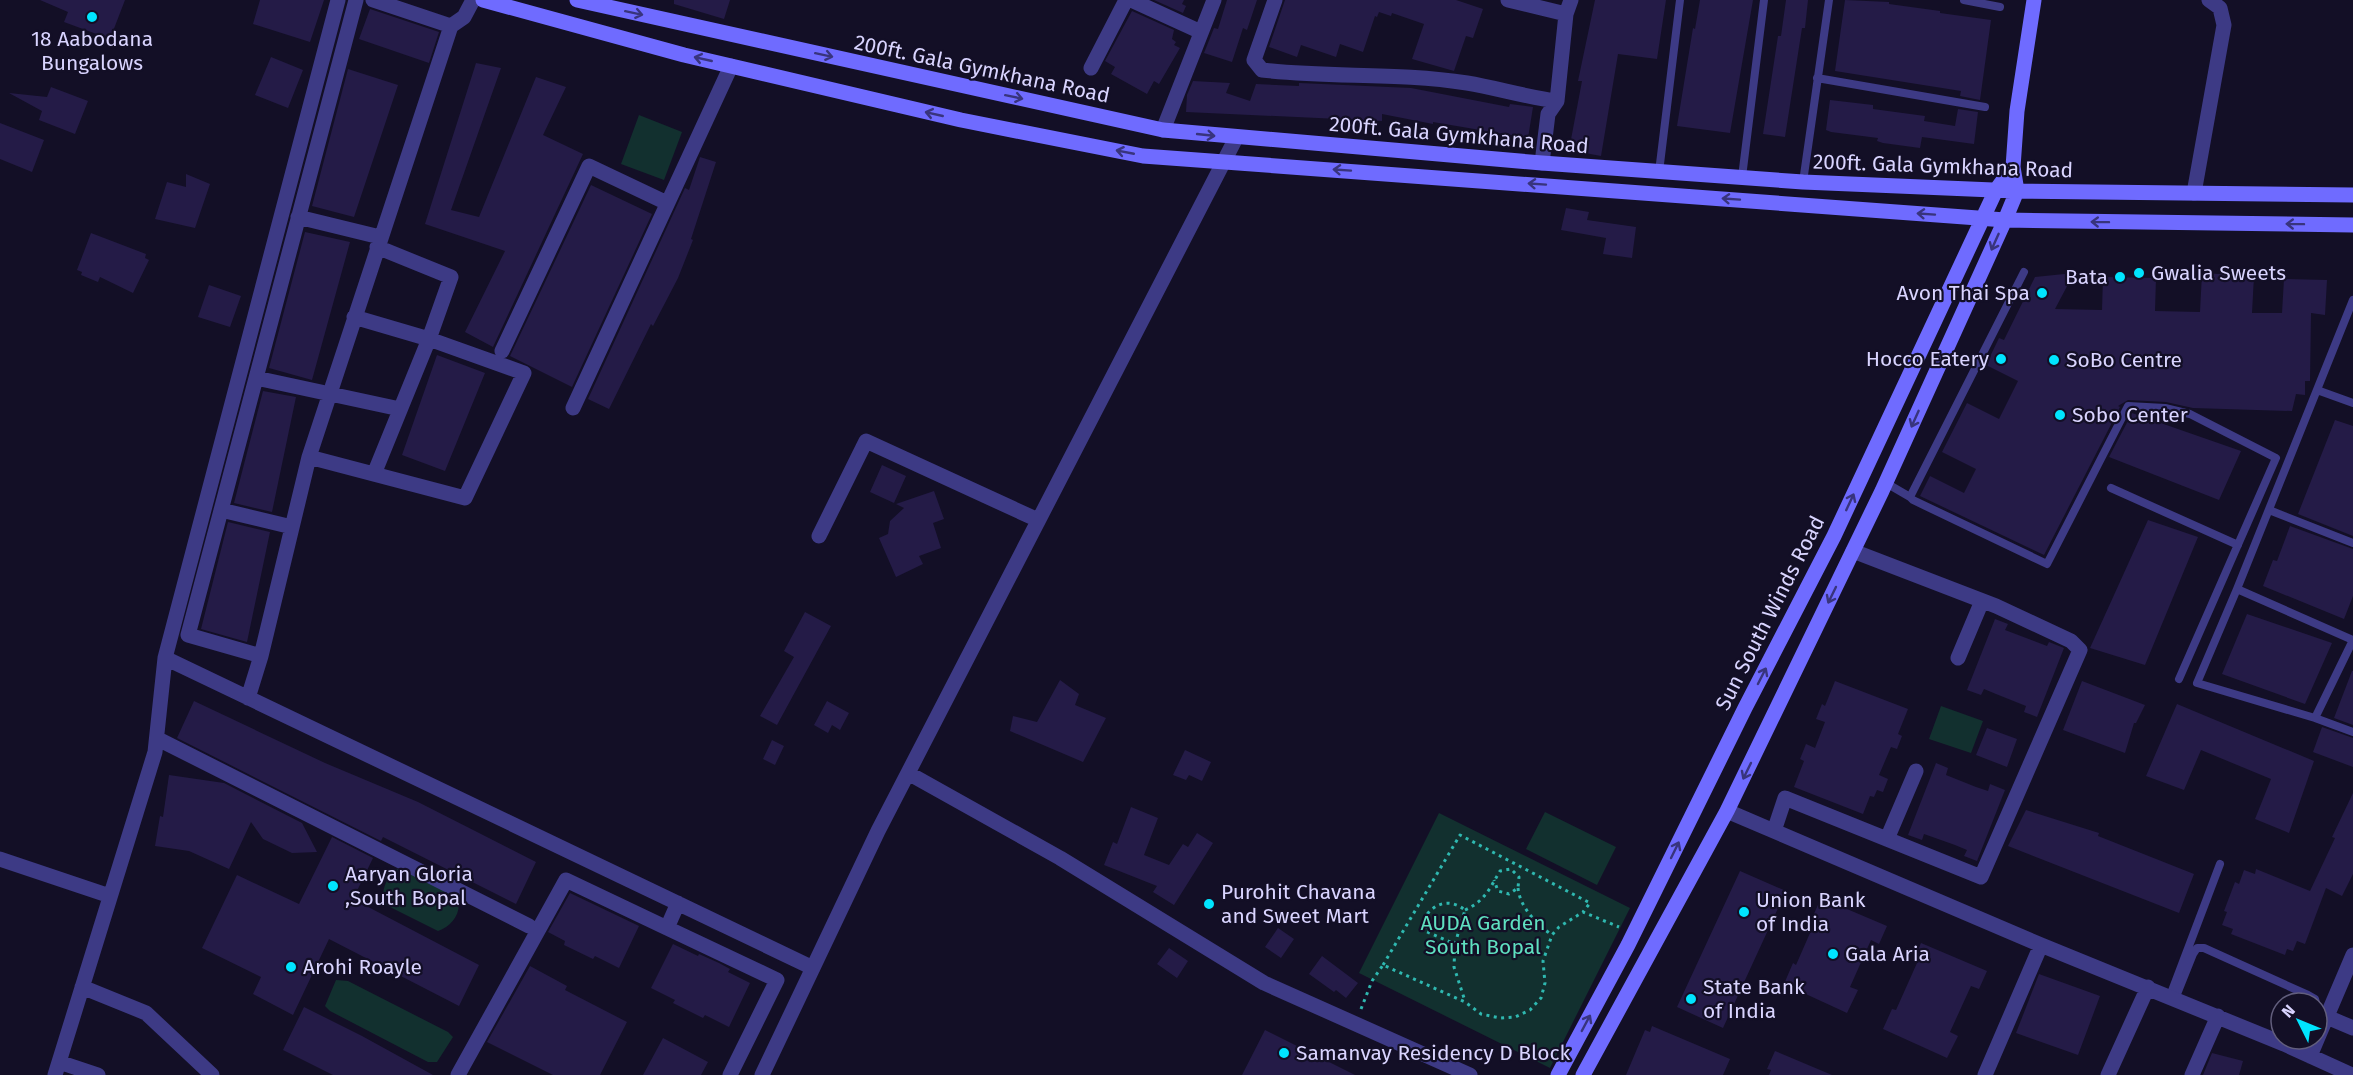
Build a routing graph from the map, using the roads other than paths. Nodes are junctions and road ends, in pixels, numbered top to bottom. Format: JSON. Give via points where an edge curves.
{"nodes":[{"id":1,"x":338,"y":0,"type":"edge"},
{"id":2,"x":356,"y":0,"type":"edge"},
{"id":3,"x":373,"y":0,"type":"edge"},
{"id":4,"x":473,"y":0,"type":"edge"},
{"id":5,"x":483,"y":0,"type":"edge"},
{"id":6,"x":1126,"y":0,"type":"edge"},
{"id":7,"x":1131,"y":0,"type":"edge"},
{"id":8,"x":1214,"y":0,"type":"edge"},
{"id":9,"x":1275,"y":0,"type":"edge"},
{"id":10,"x":1508,"y":0,"type":"edge"},
{"id":11,"x":1680,"y":0,"type":"edge"},
{"id":12,"x":1764,"y":0,"type":"edge"},
{"id":13,"x":1829,"y":0,"type":"edge"},
{"id":14,"x":1964,"y":0,"type":"edge"},
{"id":15,"x":2034,"y":0,"type":"edge"},
{"id":16,"x":2209,"y":0,"type":"edge"},
{"id":17,"x":585,"y":1,"type":"edge"},
{"id":18,"x":1569,"y":7,"type":"edge"},
{"id":19,"x":2000,"y":7,"type":"dead end"},
{"id":20,"x":451,"y":26,"type":"junction"},
{"id":21,"x":1201,"y":32,"type":"junction"},
{"id":22,"x":731,"y":66,"type":"junction"},
{"id":23,"x":1091,"y":68,"type":"dead end"},
{"id":24,"x":1817,"y":78,"type":"junction"},
{"id":25,"x":1557,"y":101,"type":"junction"},
{"id":26,"x":1985,"y":108,"type":"dead end"},
{"id":27,"x":1163,"y":130,"type":"junction"},
{"id":28,"x":1236,"y":138,"type":"junction"},
{"id":29,"x":1225,"y":161,"type":"junction"},
{"id":30,"x":1542,"y":163,"type":"junction"},
{"id":31,"x":2013,"y":167,"type":"junction"},
{"id":32,"x":1659,"y":172,"type":"junction"},
{"id":33,"x":1742,"y":177,"type":"junction"},
{"id":34,"x":1803,"y":182,"type":"junction"},
{"id":35,"x":1996,"y":190,"type":"junction"},
{"id":36,"x":2017,"y":191,"type":"junction"},
{"id":37,"x":2194,"y":193,"type":"junction"},
{"id":38,"x":2353,"y":195,"type":"edge"},
{"id":39,"x":667,"y":203,"type":"junction"},
{"id":40,"x":298,"y":217,"type":"junction"},
{"id":41,"x":1983,"y":218,"type":"junction"},
{"id":42,"x":2005,"y":220,"type":"junction"},
{"id":43,"x":2353,"y":225,"type":"edge"},
{"id":44,"x":379,"y":242,"type":"junction"},
{"id":45,"x":2024,"y":272,"type":"dead end"},
{"id":46,"x":2353,"y":300,"type":"edge"},
{"id":47,"x":354,"y":317,"type":"junction"},
{"id":48,"x":429,"y":339,"type":"junction"},
{"id":49,"x":502,"y":351,"type":"dead end"},
{"id":50,"x":256,"y":378,"type":"junction"},
{"id":51,"x":2317,"y":390,"type":"junction"},
{"id":52,"x":328,"y":395,"type":"junction"},
{"id":53,"x":2353,"y":403,"type":"edge"},
{"id":54,"x":573,"y":408,"type":"dead end"},
{"id":55,"x":400,"y":409,"type":"junction"},
{"id":56,"x":309,"y":457,"type":"junction"},
{"id":57,"x":374,"y":474,"type":"junction"},
{"id":58,"x":1886,"y":483,"type":"junction"},
{"id":59,"x":2111,"y":489,"type":"dead end"},
{"id":60,"x":1911,"y":496,"type":"junction"},
{"id":61,"x":221,"y":510,"type":"junction"},
{"id":62,"x":2269,"y":510,"type":"junction"},
{"id":63,"x":1038,"y":520,"type":"junction"},
{"id":64,"x":292,"y":528,"type":"junction"},
{"id":65,"x":819,"y":536,"type":"dead end"},
{"id":66,"x":2353,"y":543,"type":"edge"},
{"id":67,"x":2238,"y":545,"type":"junction"},
{"id":68,"x":1853,"y":551,"type":"junction"},
{"id":69,"x":2237,"y":589,"type":"junction"},
{"id":70,"x":1982,"y":601,"type":"junction"},
{"id":71,"x":2353,"y":640,"type":"edge"},
{"id":72,"x":261,"y":656,"type":"junction"},
{"id":73,"x":165,"y":658,"type":"junction"},
{"id":74,"x":1958,"y":658,"type":"dead end"},
{"id":75,"x":2179,"y":679,"type":"dead end"},
{"id":76,"x":248,"y":698,"type":"junction"},
{"id":77,"x":2315,"y":718,"type":"junction"},
{"id":78,"x":2353,"y":732,"type":"edge"},
{"id":79,"x":158,"y":739,"type":"junction"},
{"id":80,"x":1916,"y":771,"type":"dead end"},
{"id":81,"x":908,"y":773,"type":"junction"},
{"id":82,"x":1727,"y":811,"type":"junction"},
{"id":83,"x":1774,"y":831,"type":"junction"},
{"id":84,"x":1887,"y":839,"type":"junction"},
{"id":85,"x":0,"y":859,"type":"edge"},
{"id":86,"x":2220,"y":864,"type":"dead end"},
{"id":87,"x":110,"y":896,"type":"junction"},
{"id":88,"x":678,"y":903,"type":"junction"},
{"id":89,"x":529,"y":926,"type":"dead end"},
{"id":90,"x":666,"y":928,"type":"junction"},
{"id":91,"x":2041,"y":945,"type":"junction"},
{"id":92,"x":2353,"y":955,"type":"edge"},
{"id":93,"x":813,"y":968,"type":"junction"},
{"id":94,"x":82,"y":987,"type":"junction"},
{"id":95,"x":2148,"y":987,"type":"junction"},
{"id":96,"x":2301,"y":991,"type":"edge"},
{"id":97,"x":2173,"y":998,"type":"junction"},
{"id":98,"x":2329,"y":1012,"type":"edge"},
{"id":99,"x":2218,"y":1016,"type":"junction"},
{"id":100,"x":2329,"y":1018,"type":"edge"},
{"id":101,"x":2353,"y":1028,"type":"edge"},
{"id":102,"x":2269,"y":1034,"type":"edge"},
{"id":103,"x":2305,"y":1051,"type":"edge"},
{"id":104,"x":2312,"y":1051,"type":"edge"},
{"id":105,"x":2310,"y":1056,"type":"junction"},
{"id":106,"x":57,"y":1069,"type":"edge"},
{"id":107,"x":98,"y":1075,"type":"edge"},
{"id":108,"x":212,"y":1075,"type":"edge"},
{"id":109,"x":458,"y":1075,"type":"edge"},
{"id":110,"x":730,"y":1075,"type":"edge"},
{"id":111,"x":762,"y":1075,"type":"edge"},
{"id":112,"x":1470,"y":1075,"type":"edge"},
{"id":113,"x":1558,"y":1075,"type":"edge"},
{"id":114,"x":1583,"y":1075,"type":"edge"},
{"id":115,"x":1985,"y":1075,"type":"edge"},
{"id":116,"x":2108,"y":1075,"type":"edge"},
{"id":117,"x":2192,"y":1075,"type":"edge"},
{"id":118,"x":2352,"y":1075,"type":"edge"}],
"edges":[{"from":1,"to":73,"type":"street"},
{"from":2,"to":40,"type":"street"},
{"from":3,"to":20,"type":"street"},
{"from":4,"to":20,"type":"street","via":[[464,17]]},
{"from":22,"to":5,"type":"street","one_way":true},
{"from":6,"to":23,"type":"street"},
{"from":7,"to":21,"type":"street"},
{"from":8,"to":21,"type":"street"},
{"from":9,"to":25,"type":"street","via":[[1254,60],[1262,70],[1467,83]]},
{"from":10,"to":18,"type":"street"},
{"from":11,"to":32,"type":"lane"},
{"from":12,"to":33,"type":"lane"},
{"from":13,"to":24,"type":"lane"},
{"from":14,"to":19,"type":"lane"},
{"from":15,"to":31,"type":"street"},
{"from":16,"to":37,"type":"street","via":[[2220,8],[2224,25]]},
{"from":17,"to":27,"type":"street","name":"200ft. Gala Gymkhana Road","one_way":true},
{"from":18,"to":25,"type":"street"},
{"from":20,"to":44,"type":"street"},
{"from":21,"to":27,"type":"street"},
{"from":29,"to":22,"type":"street","one_way":true,"via":[[1143,156],[961,120]]},
{"from":22,"to":39,"type":"street"},
{"from":24,"to":26,"type":"lane"},
{"from":24,"to":34,"type":"lane"},
{"from":25,"to":30,"type":"street","via":[[1548,114]]},
{"from":27,"to":28,"type":"street","name":"200ft. Gala Gymkhana Road","one_way":true},
{"from":28,"to":29,"type":"street"},
{"from":28,"to":30,"type":"street","name":"200ft. Gala Gymkhana Road"},
{"from":41,"to":29,"type":"street","one_way":true},
{"from":29,"to":63,"type":"street"},
{"from":30,"to":32,"type":"street","name":"200ft. Gala Gymkhana Road"},
{"from":31,"to":35,"type":"street","name":"Sun South Winds Road"},
{"from":31,"to":36,"type":"street"},
{"from":32,"to":33,"type":"street","name":"200ft. Gala Gymkhana Road"},
{"from":33,"to":34,"type":"street","name":"200ft. Gala Gymkhana Road"},
{"from":34,"to":35,"type":"street","name":"200ft. Gala Gymkhana Road"},
{"from":35,"to":36,"type":"street","name":"200ft. Gala Gymkhana Road"},
{"from":35,"to":41,"type":"street","name":"Sun South Winds Road"},
{"from":36,"to":37,"type":"street","name":"200ft. Gala Gymkhana Road"},
{"from":36,"to":42,"type":"street"},
{"from":37,"to":38,"type":"street","name":"200ft. Gala Gymkhana Road"},
{"from":39,"to":49,"type":"street","via":[[589,166]]},
{"from":39,"to":54,"type":"street"},
{"from":40,"to":44,"type":"street"},
{"from":40,"to":50,"type":"street"},
{"from":41,"to":42,"type":"street"},
{"from":113,"to":41,"type":"street","name":"Sun South Winds Road","one_way":true,"via":[[1628,945],[1834,536]]},
{"from":43,"to":42,"type":"street","one_way":true},
{"from":42,"to":58,"type":"street","one_way":true},
{"from":44,"to":47,"type":"street"},
{"from":44,"to":48,"type":"street","via":[[451,277]]},
{"from":45,"to":60,"type":"lane"},
{"from":46,"to":51,"type":"lane"},
{"from":47,"to":48,"type":"street"},
{"from":47,"to":52,"type":"street"},
{"from":48,"to":55,"type":"street"},
{"from":48,"to":57,"type":"street","via":[[524,373],[465,498]]},
{"from":50,"to":52,"type":"street"},
{"from":50,"to":61,"type":"street"},
{"from":51,"to":53,"type":"lane"},
{"from":51,"to":62,"type":"lane"},
{"from":52,"to":55,"type":"street"},
{"from":52,"to":56,"type":"street"},
{"from":55,"to":57,"type":"street"},
{"from":56,"to":57,"type":"street"},
{"from":56,"to":64,"type":"street"},
{"from":58,"to":60,"type":"lane"},
{"from":58,"to":68,"type":"street"},
{"from":59,"to":67,"type":"lane"},
{"from":60,"to":67,"type":"lane","via":[[2047,564],[2128,406],[2165,408],[2190,414],[2276,458]]},
{"from":61,"to":64,"type":"street"},
{"from":61,"to":72,"type":"street","via":[[188,636]]},
{"from":62,"to":66,"type":"lane"},
{"from":62,"to":69,"type":"lane"},
{"from":63,"to":65,"type":"street","via":[[866,441]]},
{"from":63,"to":81,"type":"street"},
{"from":64,"to":72,"type":"street"},
{"from":67,"to":75,"type":"lane"},
{"from":68,"to":70,"type":"street"},
{"from":68,"to":82,"type":"street","one_way":true},
{"from":69,"to":71,"type":"lane"},
{"from":69,"to":77,"type":"lane","via":[[2197,683]]},
{"from":70,"to":74,"type":"street"},
{"from":70,"to":84,"type":"street","via":[[2071,641],[2080,650],[1981,877]]},
{"from":71,"to":77,"type":"lane"},
{"from":72,"to":76,"type":"street"},
{"from":73,"to":76,"type":"street"},
{"from":73,"to":79,"type":"street"},
{"from":76,"to":88,"type":"street"},
{"from":77,"to":78,"type":"lane"},
{"from":79,"to":87,"type":"street"},
{"from":79,"to":89,"type":"street"},
{"from":80,"to":84,"type":"street"},
{"from":81,"to":93,"type":"street"},
{"from":81,"to":112,"type":"street","via":[[1060,858],[1264,983]]},
{"from":82,"to":83,"type":"street"},
{"from":82,"to":114,"type":"street"},
{"from":83,"to":84,"type":"street","via":[[1785,798]]},
{"from":83,"to":91,"type":"street"},
{"from":85,"to":87,"type":"street"},
{"from":86,"to":97,"type":"lane"},
{"from":87,"to":94,"type":"street"},
{"from":88,"to":90,"type":"street"},
{"from":88,"to":93,"type":"street"},
{"from":90,"to":109,"type":"street","via":[[566,880]]},
{"from":90,"to":110,"type":"street","via":[[777,980]]},
{"from":91,"to":95,"type":"street"},
{"from":91,"to":115,"type":"street"},
{"from":92,"to":98,"type":"street"},
{"from":93,"to":111,"type":"street"},
{"from":94,"to":106,"type":"street"},
{"from":94,"to":108,"type":"street","via":[[146,1013]]},
{"from":95,"to":97,"type":"street"},
{"from":95,"to":116,"type":"street"},
{"from":96,"to":97,"type":"lane","via":[[2197,948]]},
{"from":97,"to":99,"type":"street"},
{"from":99,"to":102,"type":"street"},
{"from":99,"to":117,"type":"street"},
{"from":100,"to":101,"type":"street"},
{"from":103,"to":105,"type":"street"},
{"from":104,"to":105,"type":"street"},
{"from":105,"to":118,"type":"street"},
{"from":106,"to":107,"type":"street"}]}
